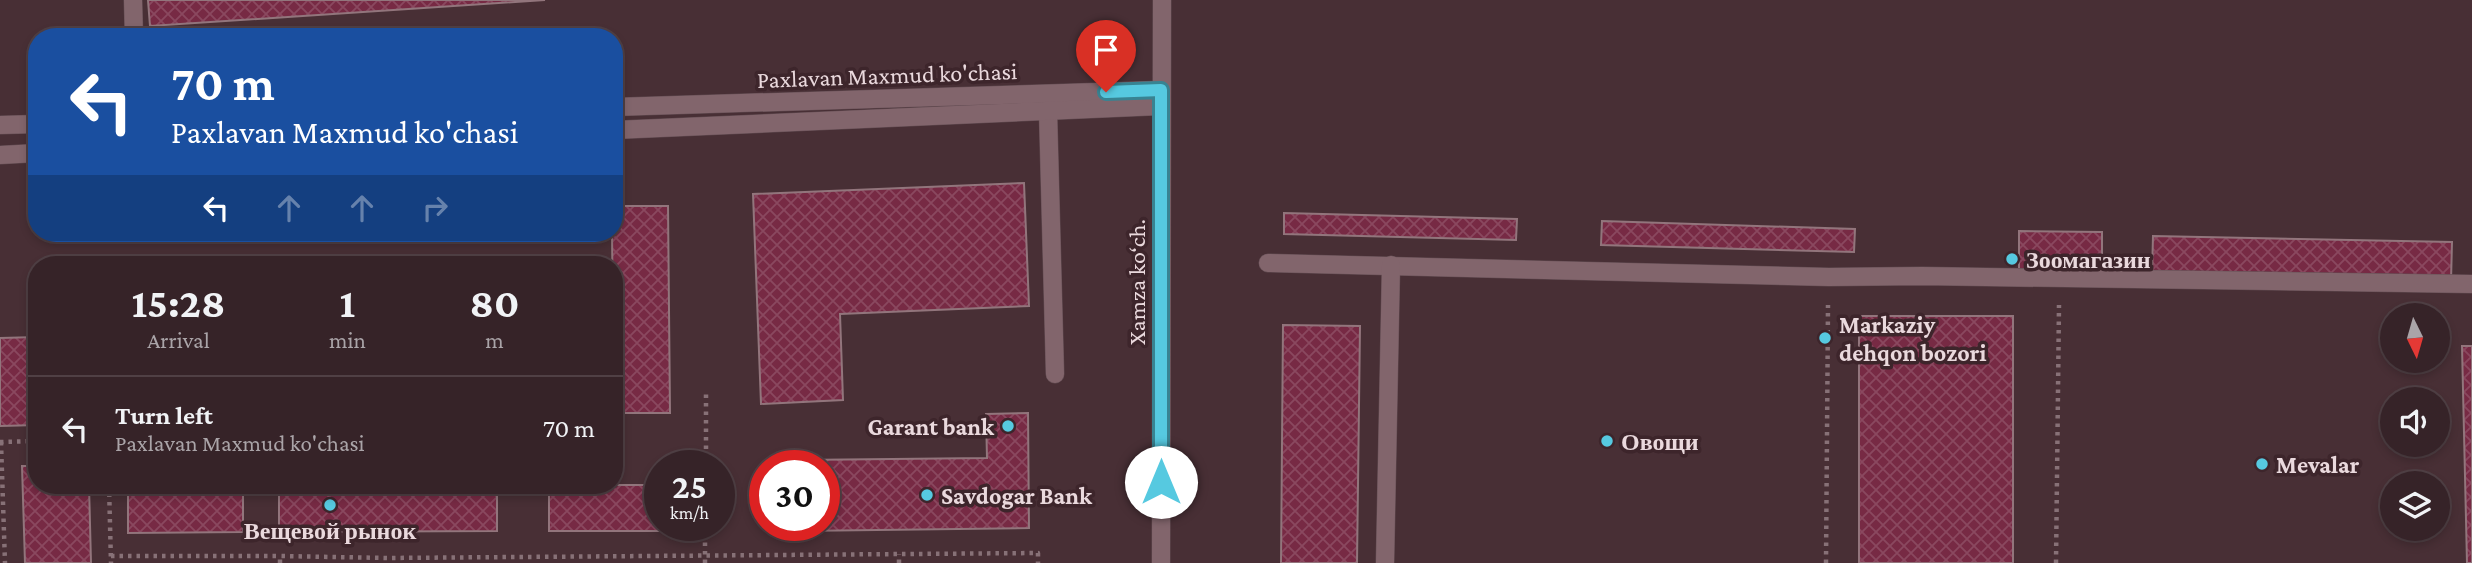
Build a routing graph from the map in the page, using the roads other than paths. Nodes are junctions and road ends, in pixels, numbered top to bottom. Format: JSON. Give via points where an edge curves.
{"nodes":[{"id":1,"x":132,"y":0,"type":"edge"},
{"id":2,"x":1162,"y":0,"type":"edge"},
{"id":3,"x":134,"y":28,"type":"edge"},
{"id":4,"x":1161,"y":98,"type":"junction"},
{"id":5,"x":623,"y":107,"type":"edge"},
{"id":6,"x":1048,"y":111,"type":"junction"},
{"id":7,"x":28,"y":124,"type":"edge"},
{"id":8,"x":0,"y":125,"type":"edge"},
{"id":9,"x":623,"y":130,"type":"edge"},
{"id":10,"x":28,"y":153,"type":"edge"},
{"id":11,"x":0,"y":155,"type":"edge"},
{"id":12,"x":1268,"y":262,"type":"dead end"},
{"id":13,"x":1391,"y":265,"type":"junction"},
{"id":14,"x":2472,"y":284,"type":"edge"},
{"id":15,"x":1055,"y":374,"type":"dead end"},
{"id":16,"x":1161,"y":563,"type":"edge"},
{"id":17,"x":1385,"y":563,"type":"edge"}],
"edges":[{"from":1,"to":3,"type":"street"},
{"from":2,"to":4,"type":"street","name":"Xamza ko‘ch."},
{"from":4,"to":5,"type":"street","name":"Paxlavan Maxmud ko'chasi"},
{"from":4,"to":6,"type":"street"},
{"from":4,"to":16,"type":"street","name":"Xamza ko‘ch."},
{"from":6,"to":9,"type":"street"},
{"from":6,"to":15,"type":"street"},
{"from":7,"to":8,"type":"street"},
{"from":10,"to":11,"type":"street"},
{"from":12,"to":13,"type":"street"},
{"from":13,"to":14,"type":"street","via":[[1829,277]]},
{"from":13,"to":17,"type":"street"}]}
